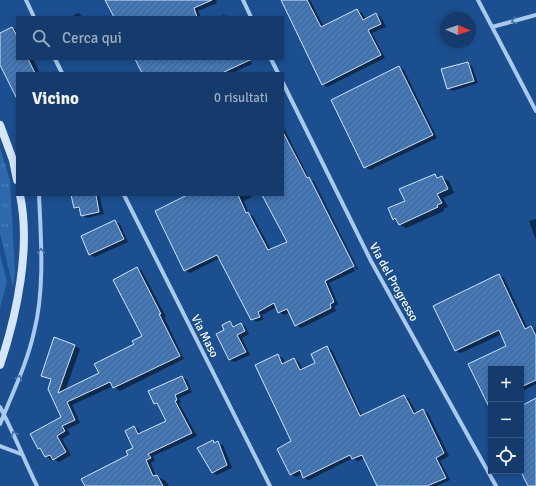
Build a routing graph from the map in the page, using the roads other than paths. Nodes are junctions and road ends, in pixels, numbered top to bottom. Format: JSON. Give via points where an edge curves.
{"nodes":[{"id":1,"x":26,"y":0,"type":"edge"},
{"id":2,"x":243,"y":0,"type":"edge"},
{"id":3,"x":478,"y":0,"type":"edge"},
{"id":4,"x":536,"y":15,"type":"edge"},
{"id":5,"x":34,"y":16,"type":"edge"},
{"id":6,"x":251,"y":16,"type":"edge"},
{"id":7,"x":492,"y":27,"type":"junction"},
{"id":8,"x":56,"y":60,"type":"edge"},
{"id":9,"x":272,"y":60,"type":"edge"},
{"id":10,"x":62,"y":72,"type":"edge"},
{"id":11,"x":278,"y":72,"type":"edge"},
{"id":12,"x":284,"y":85,"type":"edge"},
{"id":13,"x":536,"y":112,"type":"edge"},
{"id":14,"x":0,"y":125,"type":"edge"},
{"id":15,"x":16,"y":175,"type":"edge"},
{"id":16,"x":20,"y":196,"type":"edge"},
{"id":17,"x":39,"y":196,"type":"edge"},
{"id":18,"x":125,"y":196,"type":"edge"},
{"id":19,"x":0,"y":365,"type":"edge"},
{"id":20,"x":0,"y":407,"type":"edge"},
{"id":21,"x":4,"y":414,"type":"junction"},
{"id":22,"x":0,"y":424,"type":"edge"},
{"id":23,"x":0,"y":446,"type":"edge"},
{"id":24,"x":21,"y":454,"type":"junction"},
{"id":25,"x":37,"y":486,"type":"edge"},
{"id":26,"x":270,"y":486,"type":"edge"},
{"id":27,"x":496,"y":486,"type":"edge"}],
"edges":[{"from":1,"to":5,"type":"street"},
{"from":2,"to":6,"type":"street"},
{"from":3,"to":7,"type":"street"},
{"from":4,"to":7,"type":"street","one_way":true},
{"from":7,"to":13,"type":"street"},
{"from":8,"to":10,"type":"street"},
{"from":9,"to":11,"type":"street"},
{"from":12,"to":27,"type":"street","name":"Via del Progresso","via":[[370,261]]},
{"from":14,"to":15,"type":"main road"},
{"from":16,"to":19,"type":"main road","via":[[23,247],[21,281],[9,339]]},
{"from":21,"to":17,"type":"street","one_way":true,"via":[[34,332],[42,255]]},
{"from":18,"to":26,"type":"street","name":"Via Maso"},
{"from":20,"to":21,"type":"street"},
{"from":21,"to":22,"type":"street"},
{"from":24,"to":21,"type":"street","one_way":true,"via":[[16,437]]},
{"from":23,"to":24,"type":"street"},
{"from":24,"to":25,"type":"street"}]}
